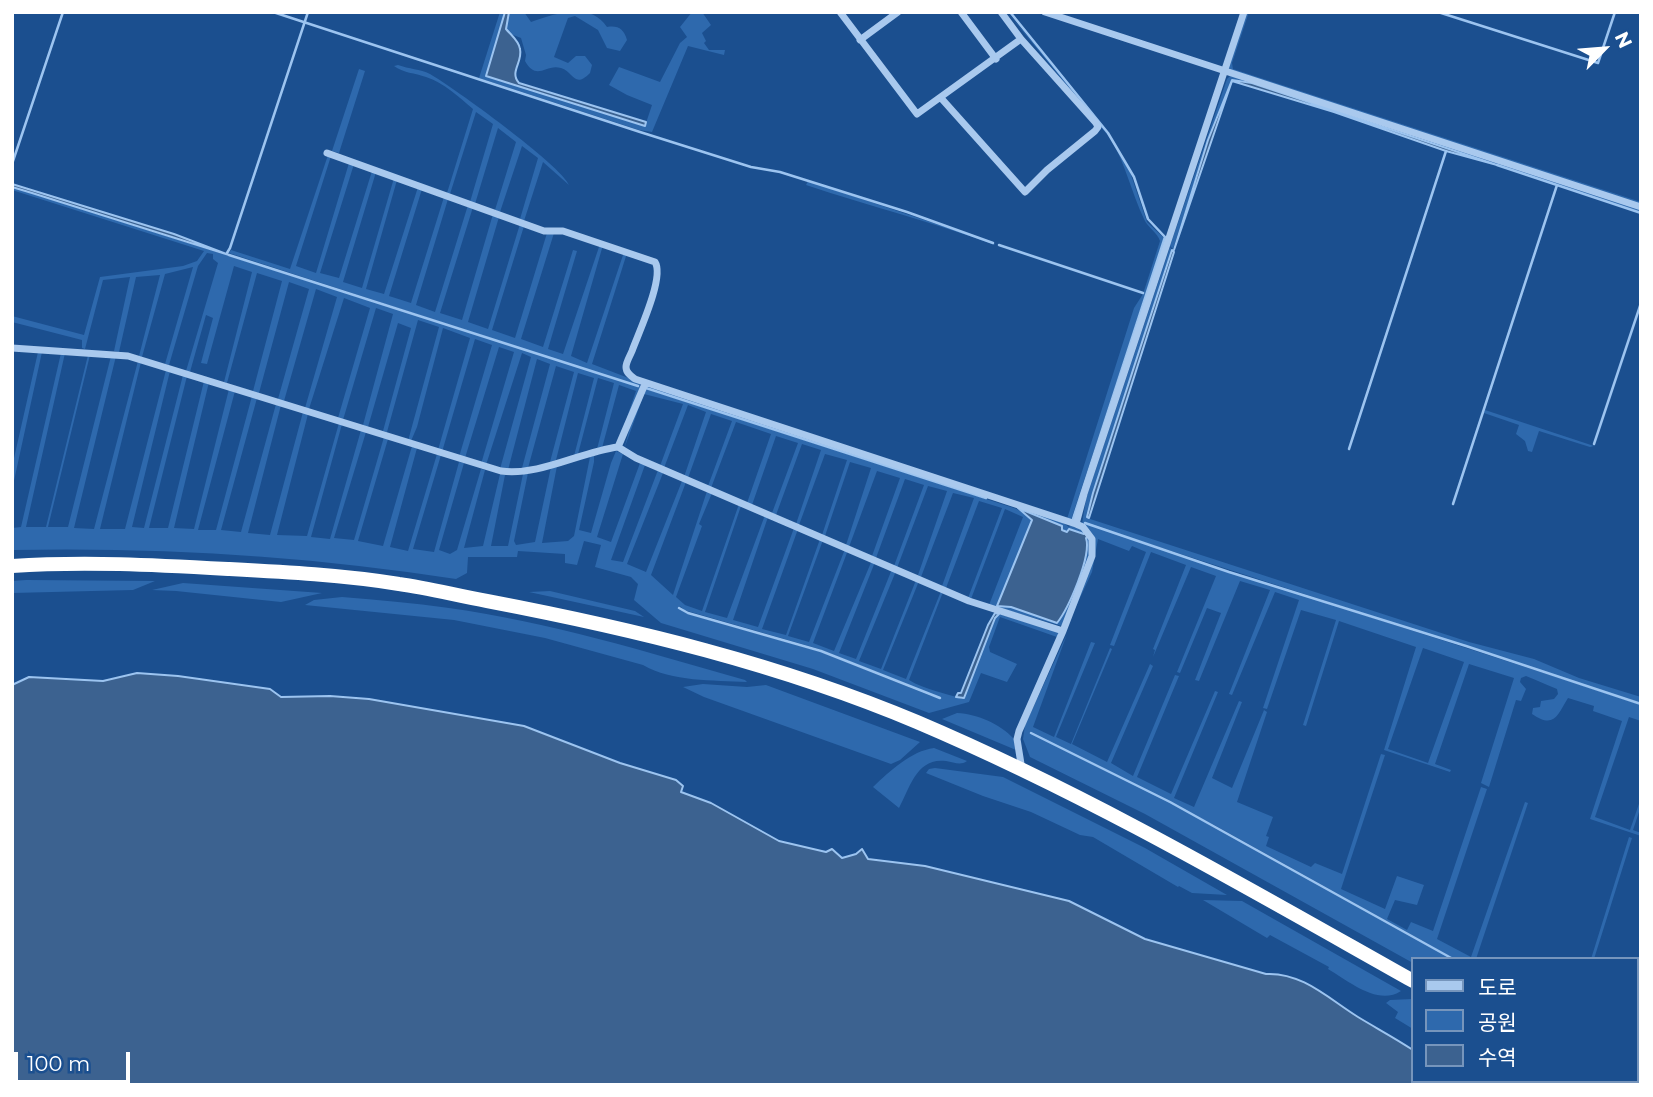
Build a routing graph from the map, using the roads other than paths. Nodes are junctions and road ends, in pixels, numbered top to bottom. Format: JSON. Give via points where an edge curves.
{"nodes":[{"id":1,"x":840,"y":12,"type":"edge"},
{"id":2,"x":878,"y":12,"type":"edge"},
{"id":3,"x":898,"y":12,"type":"edge"},
{"id":4,"x":961,"y":12,"type":"edge"},
{"id":5,"x":1001,"y":12,"type":"edge"},
{"id":6,"x":1045,"y":12,"type":"edge"},
{"id":7,"x":1244,"y":12,"type":"edge"},
{"id":8,"x":885,"y":22,"type":"junction"},
{"id":9,"x":1021,"y":39,"type":"junction"},
{"id":10,"x":860,"y":40,"type":"junction"},
{"id":11,"x":996,"y":59,"type":"junction"},
{"id":12,"x":1224,"y":70,"type":"junction"},
{"id":13,"x":941,"y":97,"type":"junction"},
{"id":14,"x":327,"y":153,"type":"dead end"},
{"id":15,"x":1641,"y":207,"type":"edge"},
{"id":16,"x":12,"y":348,"type":"edge"},
{"id":17,"x":645,"y":384,"type":"junction"},
{"id":18,"x":618,"y":447,"type":"junction"},
{"id":19,"x":1076,"y":524,"type":"junction"},
{"id":20,"x":12,"y":566,"type":"edge"},
{"id":21,"x":1063,"y":631,"type":"junction"},
{"id":22,"x":1022,"y":770,"type":"junction"},
{"id":23,"x":1412,"y":980,"type":"edge"}],
"edges":[{"from":1,"to":10,"type":"street"},
{"from":2,"to":8,"type":"street"},
{"from":3,"to":8,"type":"street"},
{"from":4,"to":11,"type":"street"},
{"from":5,"to":9,"type":"street"},
{"from":6,"to":12,"type":"street"},
{"from":7,"to":12,"type":"street"},
{"from":8,"to":10,"type":"street"},
{"from":9,"to":11,"type":"street"},
{"from":9,"to":13,"type":"street","via":[[1098,127],[1025,192]]},
{"from":10,"to":13,"type":"street","via":[[916,114]]},
{"from":11,"to":13,"type":"street"},
{"from":12,"to":15,"type":"street"},
{"from":12,"to":19,"type":"street"},
{"from":14,"to":17,"type":"street","via":[[544,231],[563,232],[655,262],[658,270],[648,308],[626,365],[629,376]]},
{"from":16,"to":18,"type":"street","via":[[128,355],[501,471],[535,468]]},
{"from":17,"to":18,"type":"street"},
{"from":17,"to":19,"type":"street"},
{"from":18,"to":21,"type":"street","via":[[969,601]]},
{"from":19,"to":21,"type":"street","via":[[1092,539],[1092,556]]},
{"from":20,"to":22,"type":"highway","via":[[130,563],[316,575],[400,584],[524,608],[769,667],[897,714]]},
{"from":21,"to":22,"type":"street","via":[[1019,731]]},
{"from":22,"to":23,"type":"highway","via":[[1164,842]]}]}
